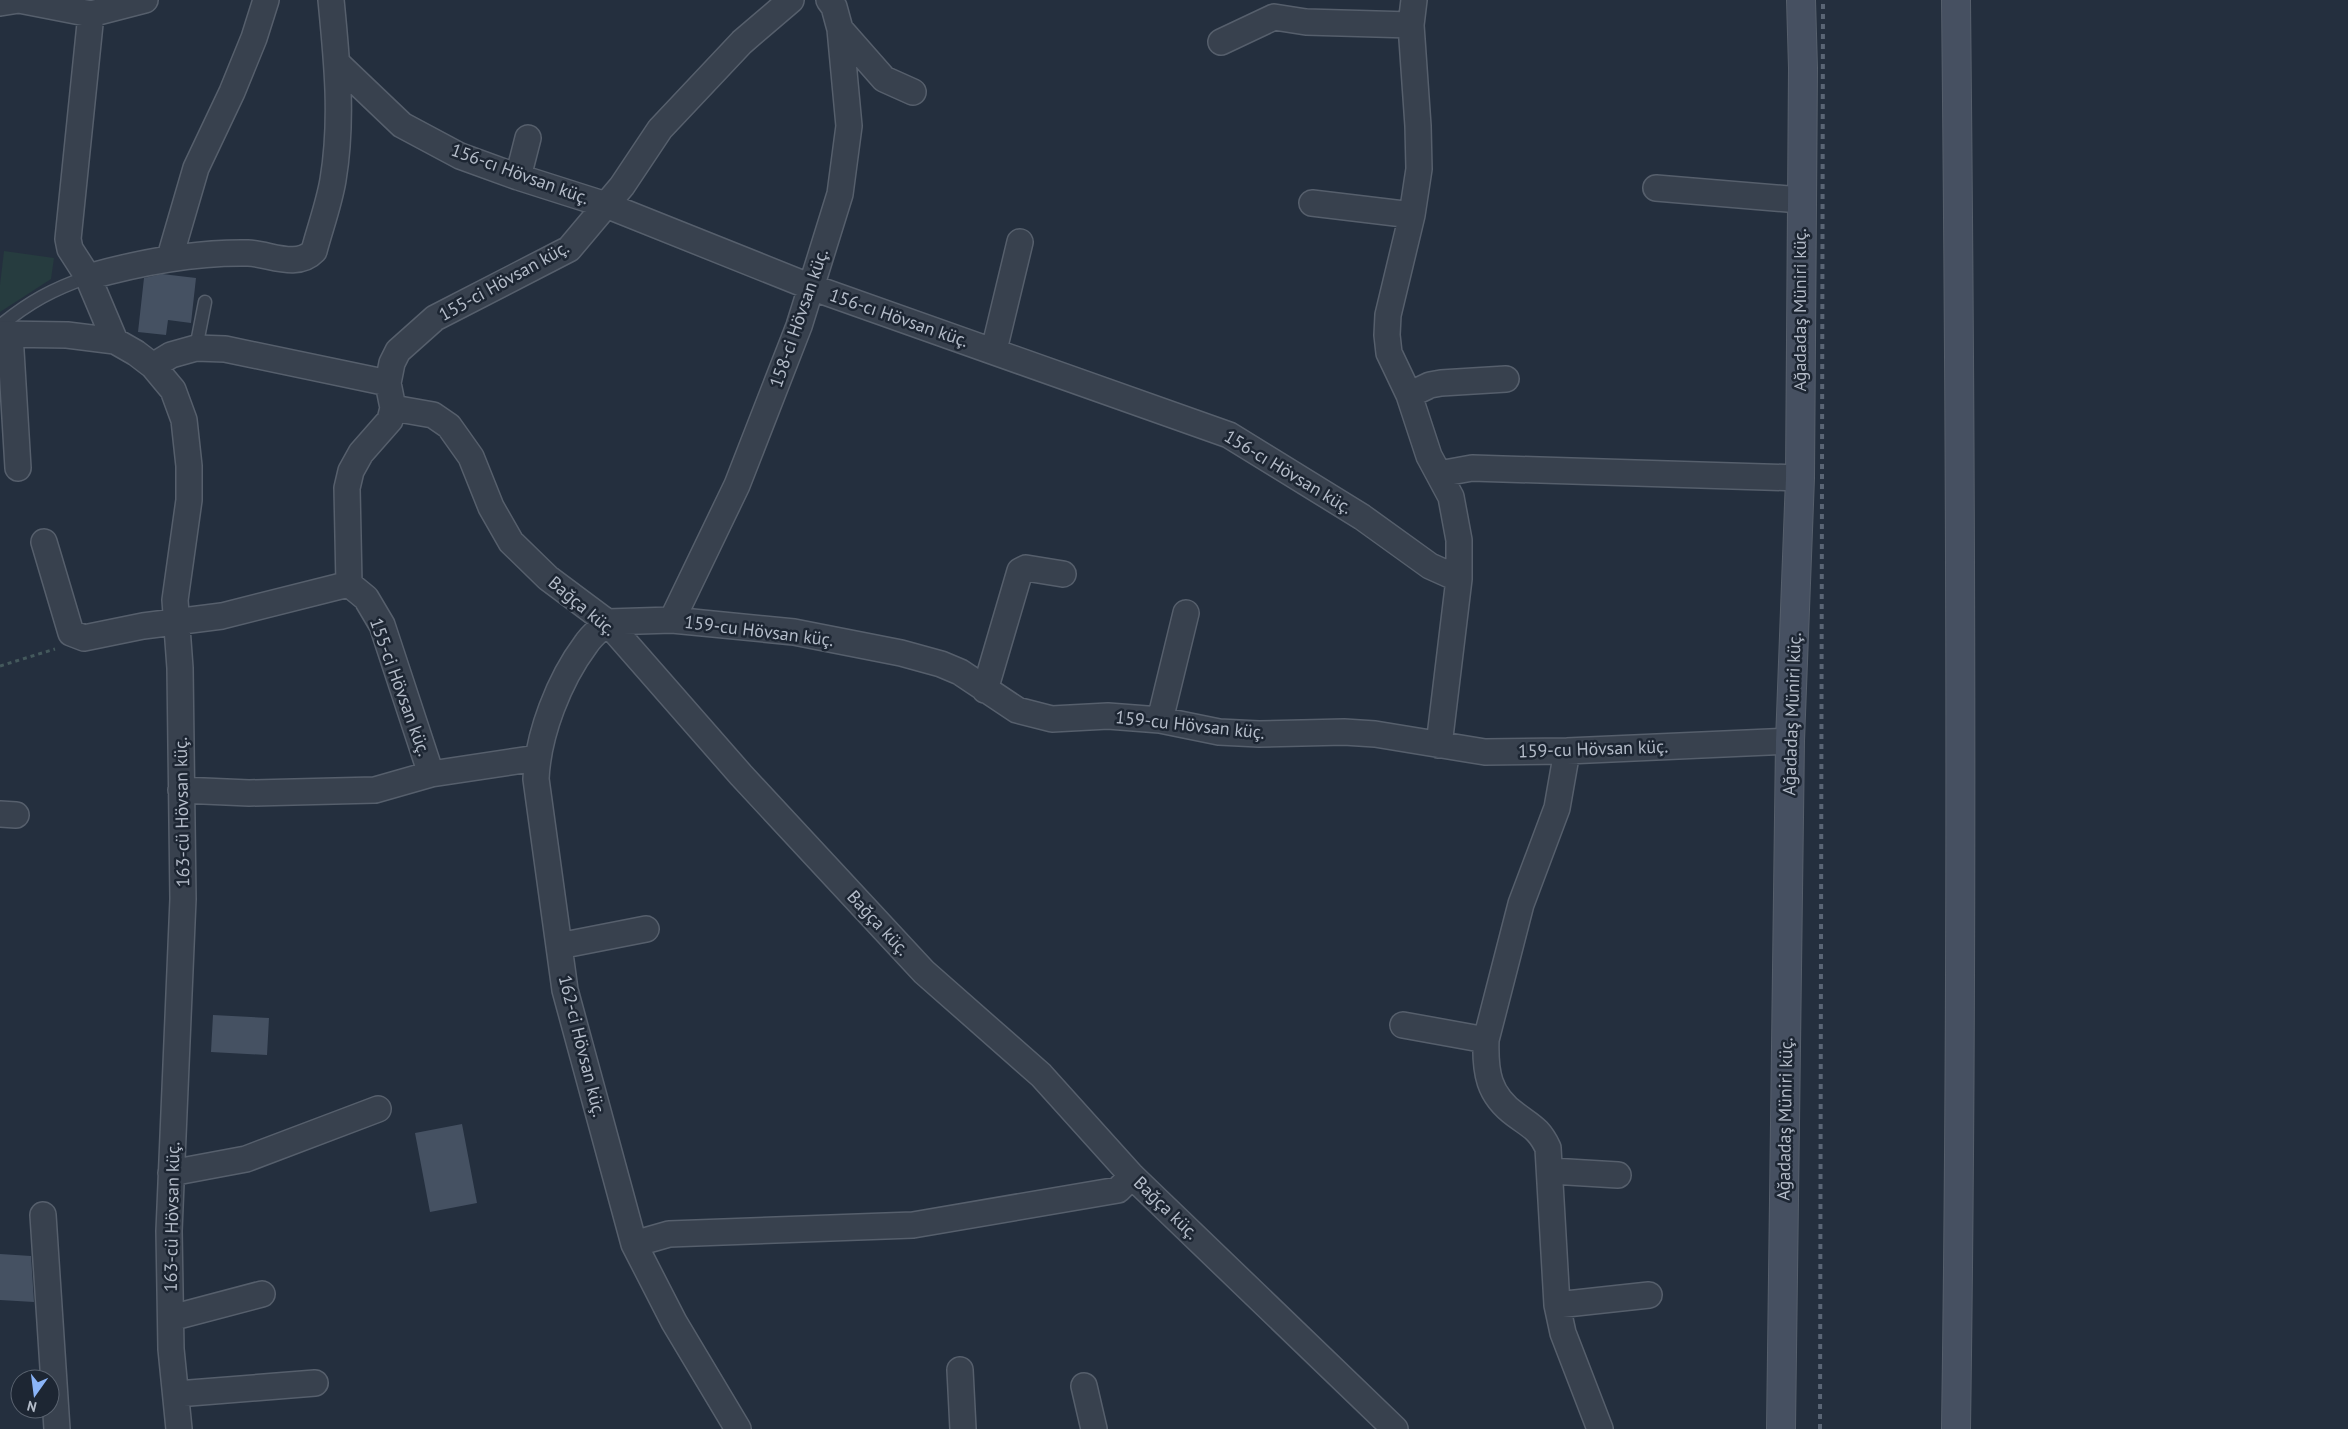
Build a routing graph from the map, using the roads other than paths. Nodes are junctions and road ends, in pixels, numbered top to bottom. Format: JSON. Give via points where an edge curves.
{"nodes":[{"id":1,"x":145,"y":0,"type":"edge"},
{"id":2,"x":266,"y":0,"type":"edge"},
{"id":3,"x":331,"y":0,"type":"edge"},
{"id":4,"x":791,"y":0,"type":"edge"},
{"id":5,"x":829,"y":0,"type":"edge"},
{"id":6,"x":1414,"y":0,"type":"edge"},
{"id":7,"x":1801,"y":0,"type":"edge"},
{"id":8,"x":1956,"y":0,"type":"edge"},
{"id":9,"x":0,"y":3,"type":"edge"},
{"id":10,"x":1274,"y":9,"type":"edge"},
{"id":11,"x":91,"y":14,"type":"junction"},
{"id":12,"x":1410,"y":25,"type":"junction"},
{"id":13,"x":840,"y":29,"type":"junction"},
{"id":14,"x":1221,"y":42,"type":"dead end"},
{"id":15,"x":338,"y":64,"type":"junction"},
{"id":16,"x":913,"y":92,"type":"dead end"},
{"id":17,"x":528,"y":138,"type":"dead end"},
{"id":18,"x":518,"y":177,"type":"junction"},
{"id":19,"x":1656,"y":188,"type":"dead end"},
{"id":20,"x":1800,"y":200,"type":"junction"},
{"id":21,"x":1312,"y":203,"type":"dead end"},
{"id":22,"x":606,"y":204,"type":"junction"},
{"id":23,"x":1412,"y":215,"type":"junction"},
{"id":24,"x":1020,"y":242,"type":"dead end"},
{"id":25,"x":170,"y":258,"type":"junction"},
{"id":26,"x":88,"y":277,"type":"junction"},
{"id":27,"x":811,"y":287,"type":"junction"},
{"id":28,"x":205,"y":302,"type":"dead end"},
{"id":29,"x":3,"y":331,"type":"edge"},
{"id":30,"x":115,"y":342,"type":"junction"},
{"id":31,"x":196,"y":348,"type":"junction"},
{"id":32,"x":994,"y":350,"type":"junction"},
{"id":33,"x":153,"y":366,"type":"junction"},
{"id":34,"x":1506,"y":379,"type":"dead end"},
{"id":35,"x":388,"y":383,"type":"junction"},
{"id":36,"x":1409,"y":395,"type":"junction"},
{"id":37,"x":393,"y":408,"type":"junction"},
{"id":38,"x":18,"y":468,"type":"dead end"},
{"id":39,"x":1439,"y":474,"type":"junction"},
{"id":40,"x":1800,"y":478,"type":"junction"},
{"id":41,"x":44,"y":542,"type":"dead end"},
{"id":42,"x":1064,"y":574,"type":"dead end"},
{"id":43,"x":1459,"y":579,"type":"junction"},
{"id":44,"x":349,"y":584,"type":"junction"},
{"id":45,"x":1186,"y":613,"type":"dead end"},
{"id":46,"x":672,"y":620,"type":"junction"},
{"id":47,"x":176,"y":622,"type":"junction"},
{"id":48,"x":607,"y":622,"type":"junction"},
{"id":49,"x":985,"y":690,"type":"junction"},
{"id":50,"x":1160,"y":720,"type":"junction"},
{"id":51,"x":1790,"y":741,"type":"junction"},
{"id":52,"x":1439,"y":745,"type":"junction"},
{"id":53,"x":1567,"y":751,"type":"junction"},
{"id":54,"x":537,"y":758,"type":"junction"},
{"id":55,"x":431,"y":774,"type":"junction"},
{"id":56,"x":181,"y":790,"type":"junction"},
{"id":57,"x":646,"y":929,"type":"dead end"},
{"id":58,"x":559,"y":946,"type":"junction"},
{"id":59,"x":1403,"y":1025,"type":"dead end"},
{"id":60,"x":1486,"y":1040,"type":"junction"},
{"id":61,"x":378,"y":1109,"type":"dead end"},
{"id":62,"x":1551,"y":1171,"type":"junction"},
{"id":63,"x":171,"y":1173,"type":"junction"},
{"id":64,"x":1618,"y":1175,"type":"dead end"},
{"id":65,"x":1132,"y":1176,"type":"junction"},
{"id":66,"x":43,"y":1215,"type":"dead end"},
{"id":67,"x":634,"y":1244,"type":"junction"},
{"id":68,"x":262,"y":1294,"type":"dead end"},
{"id":69,"x":1649,"y":1295,"type":"dead end"},
{"id":70,"x":1557,"y":1305,"type":"junction"},
{"id":71,"x":171,"y":1318,"type":"junction"},
{"id":72,"x":960,"y":1370,"type":"dead end"},
{"id":73,"x":315,"y":1383,"type":"dead end"},
{"id":74,"x":1084,"y":1386,"type":"dead end"},
{"id":75,"x":177,"y":1394,"type":"junction"},
{"id":76,"x":57,"y":1429,"type":"edge"},
{"id":77,"x":179,"y":1429,"type":"edge"},
{"id":78,"x":738,"y":1429,"type":"edge"},
{"id":79,"x":963,"y":1429,"type":"edge"},
{"id":80,"x":1094,"y":1429,"type":"edge"},
{"id":81,"x":1395,"y":1429,"type":"edge"},
{"id":82,"x":1600,"y":1429,"type":"edge"},
{"id":83,"x":1781,"y":1429,"type":"edge"},
{"id":84,"x":1956,"y":1429,"type":"edge"}],
"edges":[{"from":1,"to":11,"type":"street"},
{"from":2,"to":25,"type":"street","via":[[251,47],[196,168]]},
{"from":3,"to":15,"type":"street"},
{"from":4,"to":22,"type":"street","name":"155-ci Hövsan küç.","via":[[742,42],[660,129]]},
{"from":5,"to":13,"type":"street","name":"158-ci Hövsan küç.","via":[[834,6]]},
{"from":6,"to":12,"type":"street"},
{"from":7,"to":20,"type":"street","name":"Ağadadaş Müniri küç."},
{"from":8,"to":84,"type":"street","via":[[1962,513],[1961,1061]]},
{"from":9,"to":11,"type":"street","via":[[19,0]]},
{"from":10,"to":12,"type":"street","via":[[1306,22]]},
{"from":10,"to":14,"type":"street"},
{"from":11,"to":26,"type":"street","via":[[68,239],[70,249]]},
{"from":12,"to":23,"type":"street","via":[[1419,169]]},
{"from":13,"to":16,"type":"street","via":[[884,79]]},
{"from":13,"to":27,"type":"street","name":"158-ci Hövsan küç.","via":[[849,126],[840,194]]},
{"from":15,"to":18,"type":"street","name":"156-cı Hövsan küç.","via":[[402,125],[460,156]]},
{"from":15,"to":25,"type":"street","via":[[340,106],[333,181],[314,251],[307,258],[297,260],[251,254]]},
{"from":17,"to":18,"type":"street"},
{"from":18,"to":22,"type":"street","name":"156-cı Hövsan küç."},
{"from":19,"to":20,"type":"street"},
{"from":20,"to":40,"type":"street","name":"Ağadadaş Müniri küç."},
{"from":21,"to":23,"type":"street"},
{"from":22,"to":27,"type":"street","name":"156-cı Hövsan küç."},
{"from":22,"to":35,"type":"street","name":"155-ci Hövsan küç.","via":[[569,248],[435,318],[398,351]]},
{"from":23,"to":36,"type":"street","via":[[1388,316],[1389,353]]},
{"from":24,"to":32,"type":"street"},
{"from":25,"to":26,"type":"street"},
{"from":26,"to":29,"type":"lane","via":[[58,287],[27,304]]},
{"from":26,"to":30,"type":"street"},
{"from":27,"to":32,"type":"street","name":"156-cı Hövsan küç."},
{"from":27,"to":46,"type":"street","name":"158-ci Hövsan küç.","via":[[737,485]]},
{"from":28,"to":31,"type":"lane"},
{"from":29,"to":30,"type":"street","name":"163-cü Hövsan küç."},
{"from":29,"to":38,"type":"street"},
{"from":30,"to":33,"type":"street","name":"163-cü Hövsan küç."},
{"from":31,"to":33,"type":"street","via":[[171,355]]},
{"from":31,"to":35,"type":"street","via":[[225,349]]},
{"from":32,"to":43,"type":"street","name":"156-cı Hövsan küç.","via":[[1229,434],[1362,517],[1430,566]]},
{"from":33,"to":47,"type":"street","name":"163-cü Hövsan küç.","via":[[173,390],[184,420],[189,466],[190,500],[178,568]]},
{"from":34,"to":36,"type":"street","via":[[1441,382]]},
{"from":35,"to":37,"type":"street","name":"155-ci Hövsan küç."},
{"from":36,"to":39,"type":"street","via":[[1429,456]]},
{"from":37,"to":44,"type":"street","via":[[390,420],[361,453],[351,471],[347,488]]},
{"from":37,"to":48,"type":"street","name":"Bağça küç.","via":[[433,415],[449,426],[471,457],[511,542],[548,578]]},
{"from":39,"to":40,"type":"street","via":[[1472,468]]},
{"from":39,"to":43,"type":"street","via":[[1451,497],[1460,540]]},
{"from":40,"to":51,"type":"street","name":"Ağadadaş Müniri küç."},
{"from":41,"to":47,"type":"street","via":[[71,633],[84,638]]},
{"from":42,"to":49,"type":"street","via":[[1026,568],[1020,571]]},
{"from":43,"to":52,"type":"street"},
{"from":44,"to":47,"type":"street","via":[[222,616]]},
{"from":44,"to":55,"type":"street","name":"155-ci Hövsan küç.","via":[[366,598],[382,625]]},
{"from":45,"to":50,"type":"street"},
{"from":46,"to":48,"type":"street","name":"159-cu Hövsan küç."},
{"from":46,"to":49,"type":"street","name":"159-cu Hövsan küç.","via":[[794,632],[901,653],[960,672]]},
{"from":47,"to":56,"type":"street","name":"163-cü Hövsan küç.","via":[[180,668]]},
{"from":48,"to":54,"type":"street","name":"162-ci Hövsan küç.","via":[[586,643],[554,699]]},
{"from":48,"to":65,"type":"street","name":"Bağça küç.","via":[[741,775],[924,972],[1041,1075]]},
{"from":49,"to":50,"type":"street","name":"159-cu Hövsan küç.","via":[[1017,710],[1052,719],[1108,716]]},
{"from":50,"to":52,"type":"street","name":"159-cu Hövsan küç.","via":[[1219,732],[1344,732]]},
{"from":51,"to":53,"type":"street","name":"159-cu Hövsan küç."},
{"from":51,"to":83,"type":"street","name":"Ağadadaş Müniri küç."},
{"from":52,"to":53,"type":"street","name":"159-cu Hövsan küç.","via":[[1485,752]]},
{"from":53,"to":60,"type":"street","via":[[1557,808],[1522,904]]},
{"from":54,"to":55,"type":"street"},
{"from":54,"to":58,"type":"street","name":"162-ci Hövsan küç.","via":[[536,779]]},
{"from":55,"to":56,"type":"street","via":[[375,790],[249,793]]},
{"from":56,"to":63,"type":"street","name":"163-cü Hövsan küç.","via":[[183,899]]},
{"from":57,"to":58,"type":"street"},
{"from":58,"to":67,"type":"street","name":"162-ci Hövsan küç.","via":[[565,990]]},
{"from":59,"to":60,"type":"street"},
{"from":60,"to":62,"type":"street","via":[[1489,1082],[1500,1101],[1541,1133],[1548,1148]]},
{"from":61,"to":63,"type":"street","via":[[246,1159]]},
{"from":62,"to":64,"type":"street"},
{"from":62,"to":70,"type":"street"},
{"from":63,"to":71,"type":"street","name":"163-cü Hövsan küç."},
{"from":65,"to":67,"type":"street","via":[[1118,1190],[913,1224],[669,1234]]},
{"from":65,"to":81,"type":"street","name":"Bağça küç."},
{"from":66,"to":76,"type":"street"},
{"from":67,"to":78,"type":"street","name":"162-ci Hövsan küç.","via":[[674,1322]]},
{"from":68,"to":71,"type":"street"},
{"from":69,"to":70,"type":"street"},
{"from":70,"to":82,"type":"street","via":[[1563,1333]]},
{"from":71,"to":75,"type":"street","name":"163-cü Hövsan küç."},
{"from":72,"to":79,"type":"street"},
{"from":73,"to":75,"type":"street"},
{"from":74,"to":80,"type":"street"},
{"from":75,"to":77,"type":"street","name":"163-cü Hövsan küç."}]}
